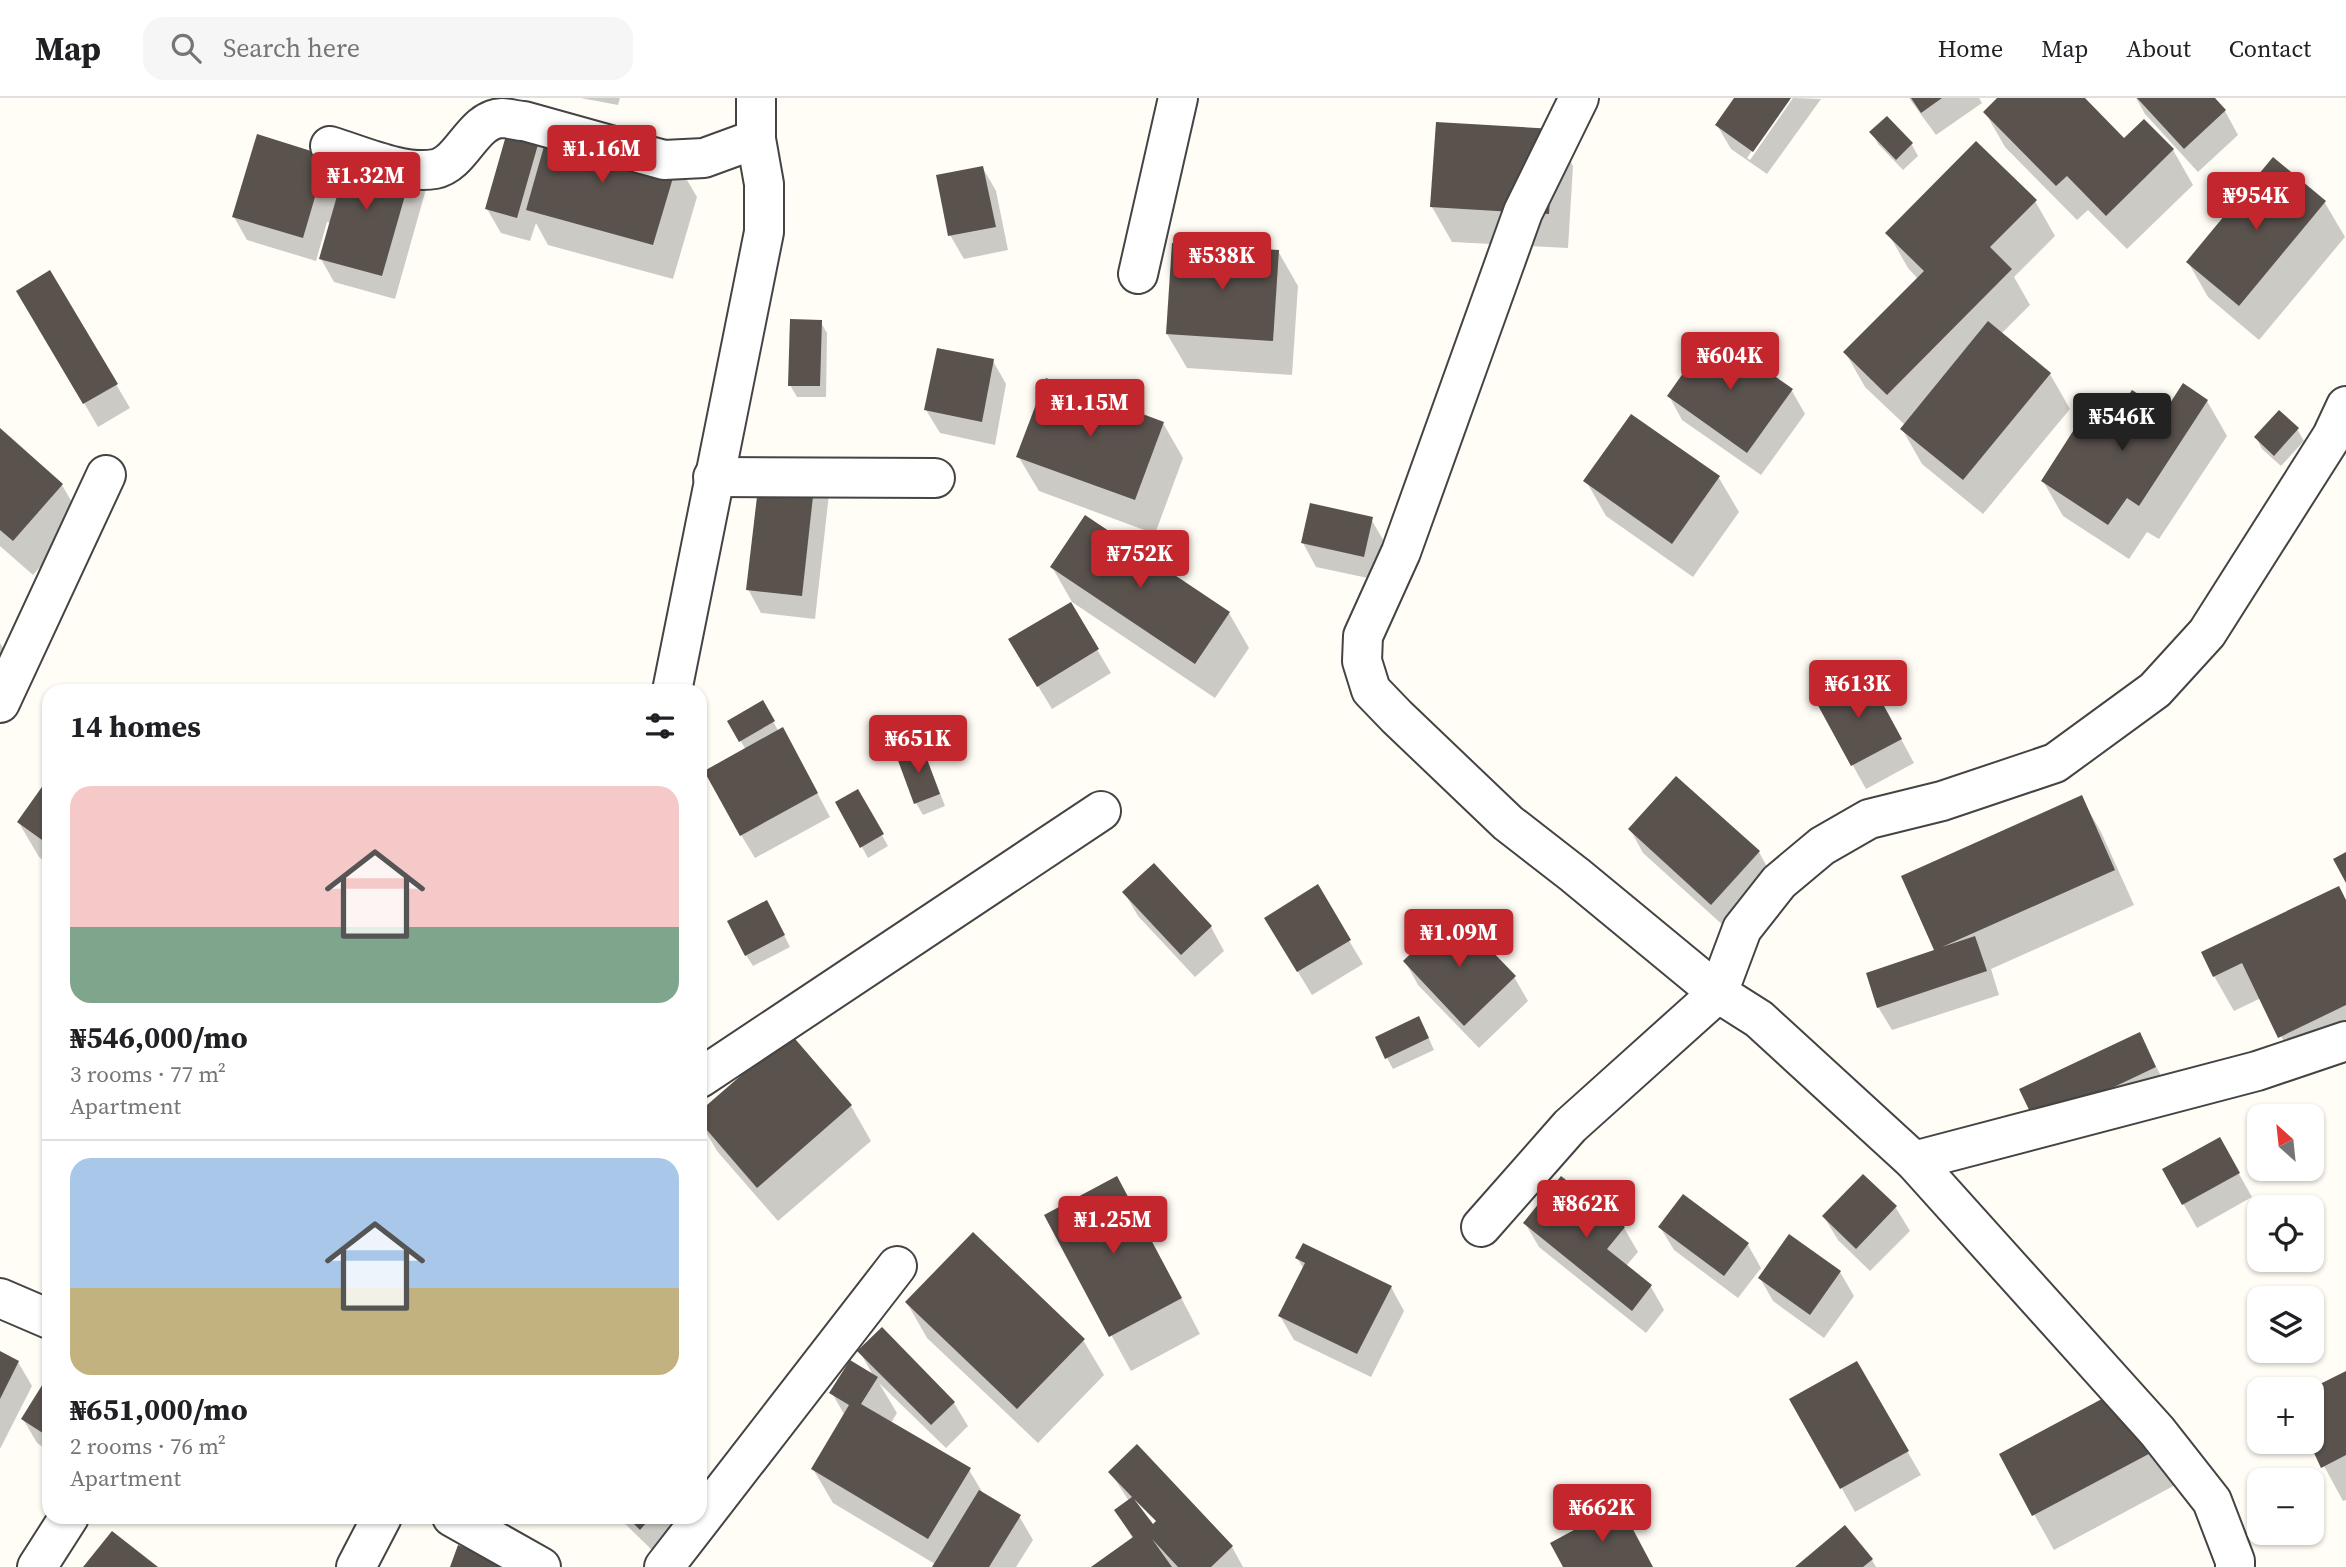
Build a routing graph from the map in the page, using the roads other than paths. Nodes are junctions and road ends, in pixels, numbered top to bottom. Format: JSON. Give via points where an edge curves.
{"nodes":[{"id":1,"x":757,"y":98,"type":"edge"},
{"id":2,"x":1178,"y":98,"type":"edge"},
{"id":3,"x":1579,"y":98,"type":"edge"},
{"id":4,"x":756,"y":139,"type":"junction"},
{"id":5,"x":330,"y":146,"type":"dead end"},
{"id":6,"x":1138,"y":274,"type":"dead end"},
{"id":7,"x":2346,"y":406,"type":"edge"},
{"id":8,"x":106,"y":475,"type":"dead end"},
{"id":9,"x":713,"y":477,"type":"junction"},
{"id":10,"x":935,"y":478,"type":"dead end"},
{"id":11,"x":673,"y":684,"type":"edge"},
{"id":12,"x":0,"y":703,"type":"edge"},
{"id":13,"x":1101,"y":811,"type":"dead end"},
{"id":14,"x":1718,"y":993,"type":"junction"},
{"id":15,"x":2346,"y":1041,"type":"edge"},
{"id":16,"x":707,"y":1073,"type":"edge"},
{"id":17,"x":1914,"y":1161,"type":"junction"},
{"id":18,"x":1481,"y":1227,"type":"dead end"},
{"id":19,"x":897,"y":1266,"type":"dead end"},
{"id":20,"x":0,"y":1298,"type":"edge"},
{"id":21,"x":42,"y":1316,"type":"edge"},
{"id":22,"x":707,"y":1511,"type":"edge"},
{"id":23,"x":65,"y":1524,"type":"edge"},
{"id":24,"x":378,"y":1524,"type":"edge"},
{"id":25,"x":464,"y":1524,"type":"edge"},
{"id":26,"x":697,"y":1524,"type":"edge"},
{"id":27,"x":37,"y":1567,"type":"edge"},
{"id":28,"x":356,"y":1567,"type":"edge"},
{"id":29,"x":541,"y":1567,"type":"edge"},
{"id":30,"x":664,"y":1567,"type":"edge"},
{"id":31,"x":2235,"y":1567,"type":"edge"}],
"edges":[{"from":1,"to":4,"type":"street"},
{"from":2,"to":6,"type":"street"},
{"from":3,"to":14,"type":"street","via":[[1523,212],[1401,552],[1363,636],[1362,661],[1371,690],[1508,823]]},
{"from":4,"to":5,"type":"street","via":[[704,158],[664,160],[500,118],[480,128],[456,157],[438,168],[415,171]]},
{"from":4,"to":9,"type":"street","via":[[764,184],[764,232]]},
{"from":7,"to":14,"type":"street","via":[[2332,436],[2207,633],[2155,690],[2055,762],[1942,801],[1869,820],[1822,846],[1779,882],[1742,929]]},
{"from":8,"to":12,"type":"street"},
{"from":9,"to":10,"type":"street"},
{"from":9,"to":11,"type":"street"},
{"from":13,"to":16,"type":"street"},
{"from":14,"to":17,"type":"street","via":[[1759,1019]]},
{"from":14,"to":18,"type":"street","via":[[1570,1126]]},
{"from":15,"to":17,"type":"street","via":[[2258,1071]]},
{"from":17,"to":31,"type":"street","via":[[2148,1421],[2212,1501]]},
{"from":19,"to":22,"type":"street"},
{"from":20,"to":21,"type":"street"},
{"from":23,"to":27,"type":"street"},
{"from":24,"to":28,"type":"street"},
{"from":25,"to":29,"type":"street"},
{"from":26,"to":30,"type":"street"}]}
